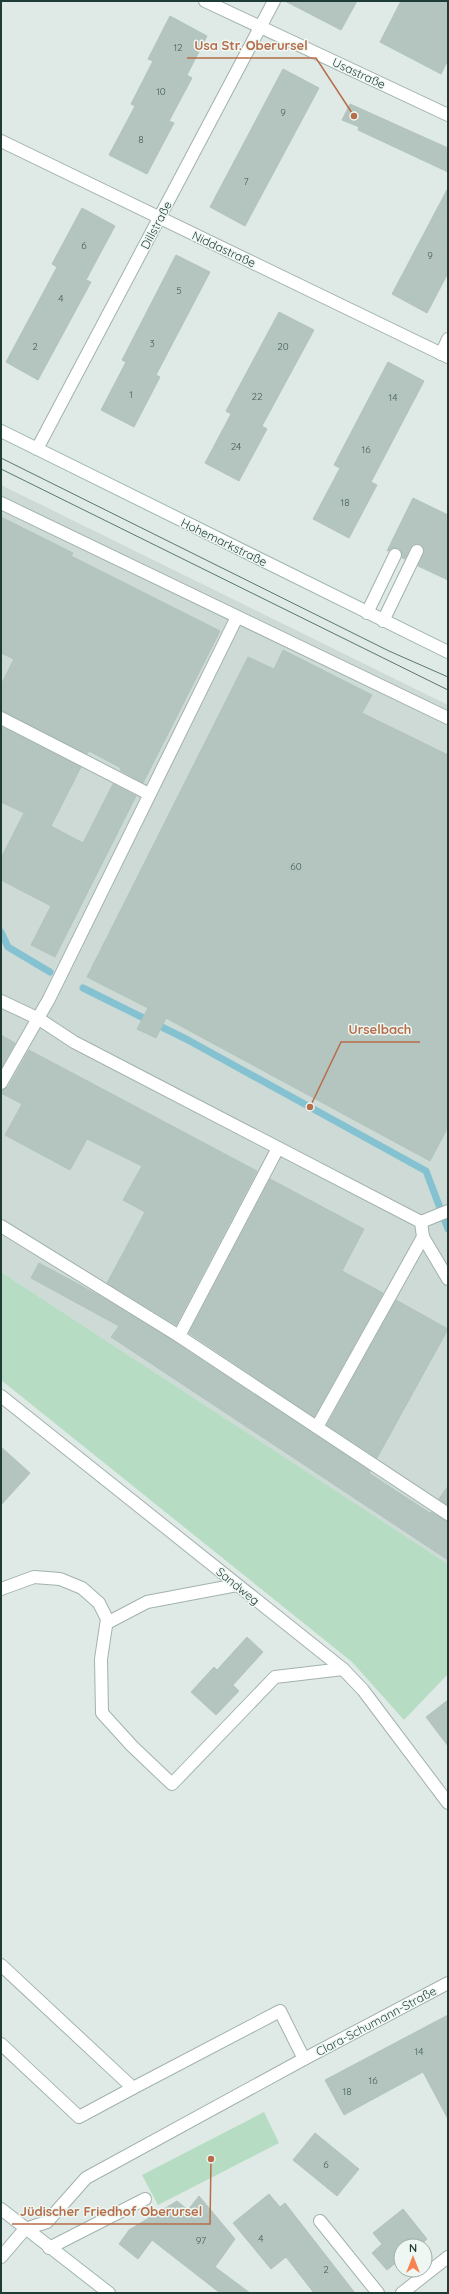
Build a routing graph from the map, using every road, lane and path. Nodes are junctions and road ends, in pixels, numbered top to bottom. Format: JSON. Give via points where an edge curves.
{"nodes":[{"id":1,"x":274,"y":1,"type":"edge"},
{"id":2,"x":212,"y":2,"type":"edge"},
{"id":3,"x":260,"y":27,"type":"junction"},
{"id":4,"x":448,"y":115,"type":"edge"},
{"id":5,"x":1,"y":140,"type":"edge"},
{"id":6,"x":160,"y":219,"type":"junction"},
{"id":7,"x":448,"y":339,"type":"edge"},
{"id":8,"x":444,"y":356,"type":"edge"},
{"id":9,"x":1,"y":431,"type":"edge"},
{"id":10,"x":36,"y":449,"type":"junction"},
{"id":11,"x":1,"y":503,"type":"edge"},
{"id":12,"x":417,"y":551,"type":"dead end"},
{"id":13,"x":395,"y":555,"type":"dead end"},
{"id":14,"x":368,"y":613,"type":"junction"},
{"id":15,"x":237,"y":618,"type":"junction"},
{"id":16,"x":383,"y":621,"type":"junction"},
{"id":17,"x":448,"y":652,"type":"edge"},
{"id":18,"x":1,"y":718,"type":"edge"},
{"id":19,"x":448,"y":718,"type":"edge"},
{"id":20,"x":149,"y":794,"type":"junction"},
{"id":21,"x":1,"y":1001,"type":"edge"},
{"id":22,"x":39,"y":1019,"type":"junction"},
{"id":23,"x":1,"y":1083,"type":"edge"},
{"id":24,"x":278,"y":1148,"type":"junction"},
{"id":25,"x":448,"y":1211,"type":"edge"},
{"id":26,"x":427,"y":1220,"type":"junction"},
{"id":27,"x":1,"y":1226,"type":"edge"},
{"id":28,"x":423,"y":1237,"type":"junction"},
{"id":29,"x":448,"y":1279,"type":"edge"},
{"id":30,"x":179,"y":1336,"type":"junction"},
{"id":31,"x":1,"y":1396,"type":"edge"},
{"id":32,"x":317,"y":1427,"type":"junction"},
{"id":33,"x":448,"y":1514,"type":"edge"},
{"id":34,"x":237,"y":1584,"type":"junction"},
{"id":35,"x":1,"y":1589,"type":"edge"},
{"id":36,"x":107,"y":1623,"type":"junction"},
{"id":37,"x":343,"y":1669,"type":"junction"},
{"id":38,"x":448,"y":1803,"type":"edge"},
{"id":39,"x":1,"y":1965,"type":"edge"},
{"id":40,"x":448,"y":1983,"type":"edge"},
{"id":41,"x":1,"y":2044,"type":"edge"},
{"id":42,"x":304,"y":2059,"type":"junction"},
{"id":43,"x":133,"y":2088,"type":"junction"},
{"id":44,"x":145,"y":2199,"type":"dead end"},
{"id":45,"x":1,"y":2209,"type":"edge"},
{"id":46,"x":320,"y":2221,"type":"dead end"},
{"id":47,"x":25,"y":2229,"type":"junction"},
{"id":48,"x":49,"y":2248,"type":"junction"},
{"id":49,"x":448,"y":2256,"type":"edge"},
{"id":50,"x":1,"y":2257,"type":"edge"},
{"id":51,"x":109,"y":2293,"type":"edge"},
{"id":52,"x":378,"y":2293,"type":"edge"},
{"id":53,"x":402,"y":2293,"type":"edge"}],
"edges":[{"from":1,"to":3,"type":"street","name":"Dillstraße"},
{"from":2,"to":3,"type":"street","name":"Usastraße"},
{"from":3,"to":4,"type":"street","name":"Usastraße"},
{"from":3,"to":6,"type":"street","name":"Dillstraße"},
{"from":5,"to":6,"type":"street","name":"Niddastraße"},
{"from":6,"to":8,"type":"street","name":"Niddastraße"},
{"from":6,"to":10,"type":"street","name":"Dillstraße"},
{"from":7,"to":8,"type":"street"},
{"from":9,"to":10,"type":"street","name":"Hohemarkstraße"},
{"from":10,"to":14,"type":"street","name":"Hohemarkstraße"},
{"from":11,"to":15,"type":"street"},
{"from":12,"to":16,"type":"street"},
{"from":13,"to":14,"type":"street"},
{"from":14,"to":16,"type":"street","name":"Hohemarkstraße"},
{"from":15,"to":19,"type":"street"},
{"from":15,"to":20,"type":"street"},
{"from":16,"to":17,"type":"street","name":"Hohemarkstraße"},
{"from":18,"to":20,"type":"street"},
{"from":20,"to":22,"type":"street"},
{"from":21,"to":22,"type":"street"},
{"from":22,"to":23,"type":"street"},
{"from":22,"to":24,"type":"street","via":[[74,1042]]},
{"from":24,"to":26,"type":"street"},
{"from":24,"to":30,"type":"street"},
{"from":25,"to":26,"type":"street"},
{"from":26,"to":28,"type":"street"},
{"from":27,"to":30,"type":"street"},
{"from":28,"to":29,"type":"street"},
{"from":28,"to":32,"type":"street"},
{"from":30,"to":32,"type":"street"},
{"from":31,"to":34,"type":"street","name":"Sandweg"},
{"from":32,"to":33,"type":"street"},
{"from":34,"to":36,"type":"street","via":[[147,1602]]},
{"from":34,"to":37,"type":"street","name":"Sandweg"},
{"from":35,"to":36,"type":"street","via":[[34,1577],[60,1579],[82,1588],[99,1603]]},
{"from":36,"to":37,"type":"street","via":[[101,1659],[102,1713],[172,1784],[275,1678]]},
{"from":37,"to":38,"type":"street","name":"Sandweg","via":[[363,1690]]},
{"from":39,"to":43,"type":"street"},
{"from":40,"to":42,"type":"street","name":"Clara-Schumann-Straße"},
{"from":41,"to":43,"type":"street","via":[[79,2117]]},
{"from":42,"to":43,"type":"street","via":[[280,2011]]},
{"from":42,"to":47,"type":"street","name":"Clara-Schumann-Straße","via":[[86,2178],[47,2222]]},
{"from":44,"to":48,"type":"street"},
{"from":45,"to":47,"type":"street"},
{"from":46,"to":52,"type":"street"},
{"from":47,"to":48,"type":"street"},
{"from":47,"to":50,"type":"street"},
{"from":48,"to":51,"type":"street"},
{"from":49,"to":53,"type":"street"}]}
